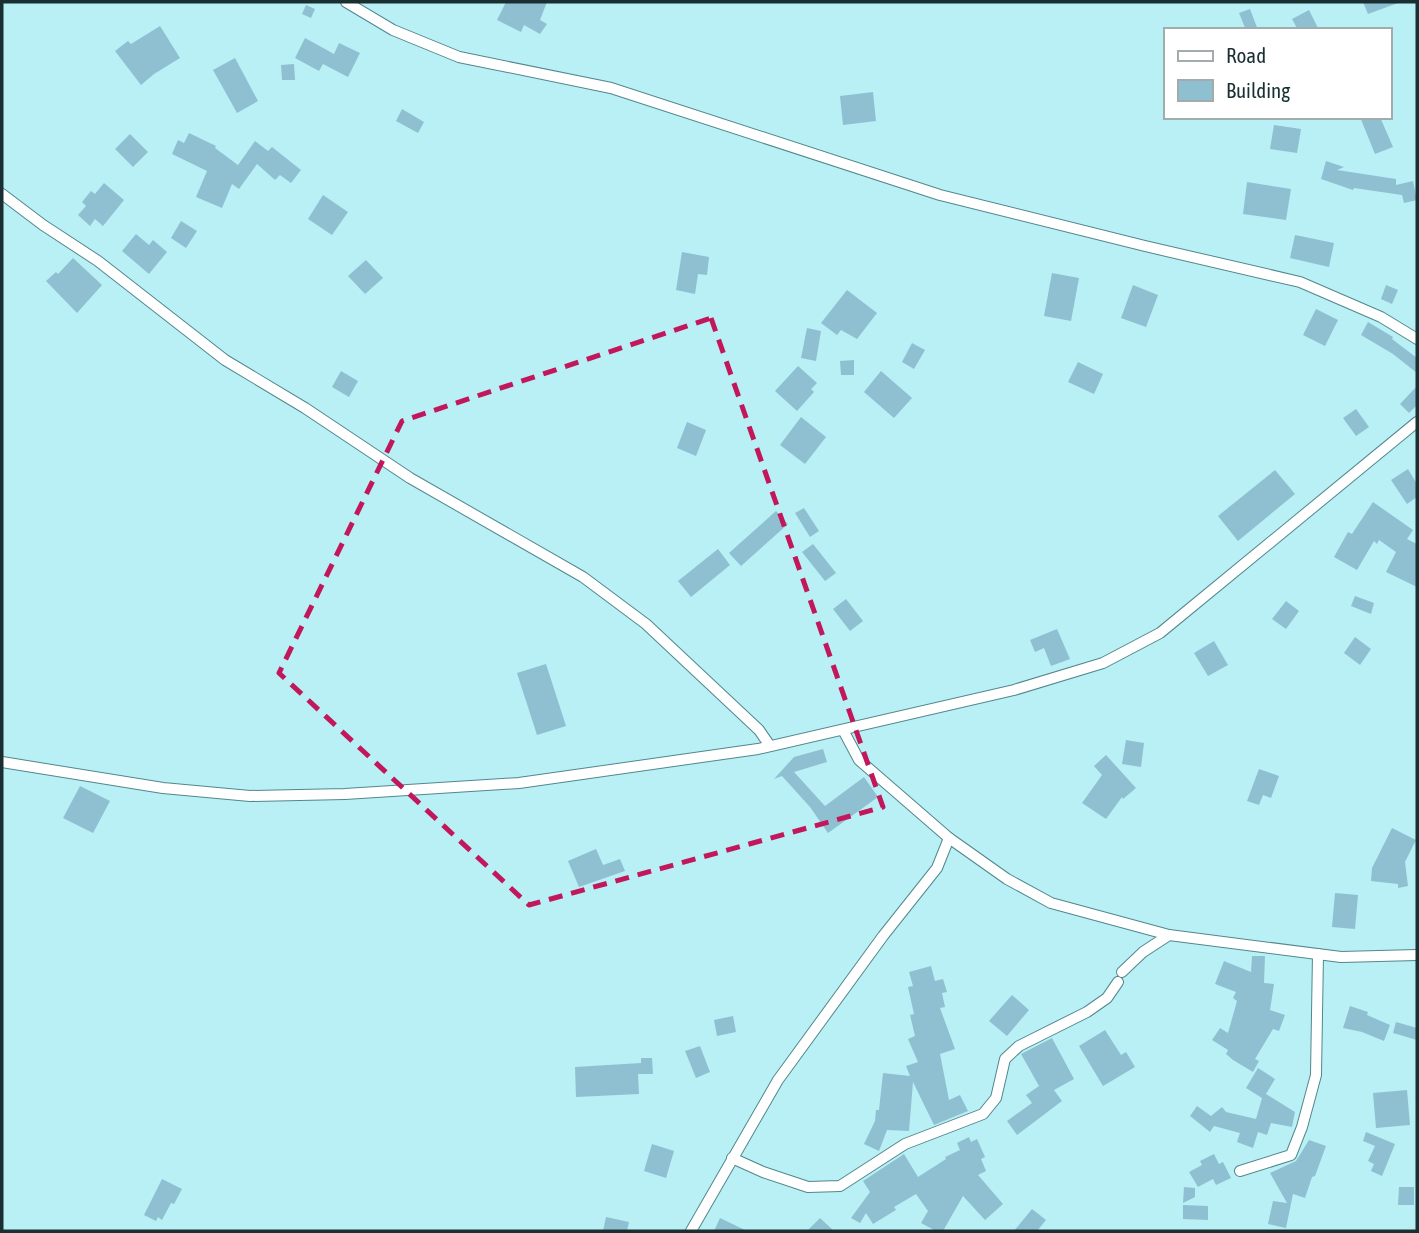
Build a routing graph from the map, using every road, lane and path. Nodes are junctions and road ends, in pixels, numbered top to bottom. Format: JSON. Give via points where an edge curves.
{"nodes":[{"id":1,"x":346,"y":2,"type":"edge"},
{"id":2,"x":2,"y":194,"type":"edge"},
{"id":3,"x":1417,"y":339,"type":"edge"},
{"id":4,"x":1417,"y":422,"type":"edge"},
{"id":5,"x":843,"y":730,"type":"junction"},
{"id":6,"x":770,"y":746,"type":"junction"},
{"id":7,"x":2,"y":762,"type":"edge"},
{"id":8,"x":949,"y":838,"type":"junction"},
{"id":9,"x":1169,"y":935,"type":"junction"},
{"id":10,"x":1318,"y":954,"type":"junction"},
{"id":11,"x":1417,"y":955,"type":"edge"},
{"id":12,"x":732,"y":1158,"type":"junction"},
{"id":13,"x":1240,"y":1171,"type":"dead end"},
{"id":14,"x":691,"y":1231,"type":"edge"}],
"edges":[{"from":1,"to":3,"type":"street","via":[[393,30],[459,57],[611,88],[940,195],[1300,282],[1381,317]]},
{"from":2,"to":6,"type":"street","via":[[98,261],[225,360],[410,478],[583,577],[646,624],[759,730]]},
{"from":4,"to":5,"type":"street","via":[[1160,633],[1103,663]]},
{"from":5,"to":6,"type":"street"},
{"from":5,"to":8,"type":"street","via":[[859,760]]},
{"from":6,"to":7,"type":"street","via":[[519,783],[250,796],[163,788]]},
{"from":8,"to":9,"type":"street","via":[[1051,903]]},
{"from":8,"to":12,"type":"street","via":[[937,868],[778,1080]]},
{"from":9,"to":10,"type":"street"},
{"from":9,"to":12,"type":"street","via":[[1143,952],[1107,998],[1019,1046],[1005,1059],[996,1098],[983,1115],[905,1144],[840,1186],[808,1187]]},
{"from":10,"to":11,"type":"street"},
{"from":10,"to":13,"type":"street","via":[[1316,1075],[1302,1127],[1291,1154]]},
{"from":12,"to":14,"type":"street"}]}
